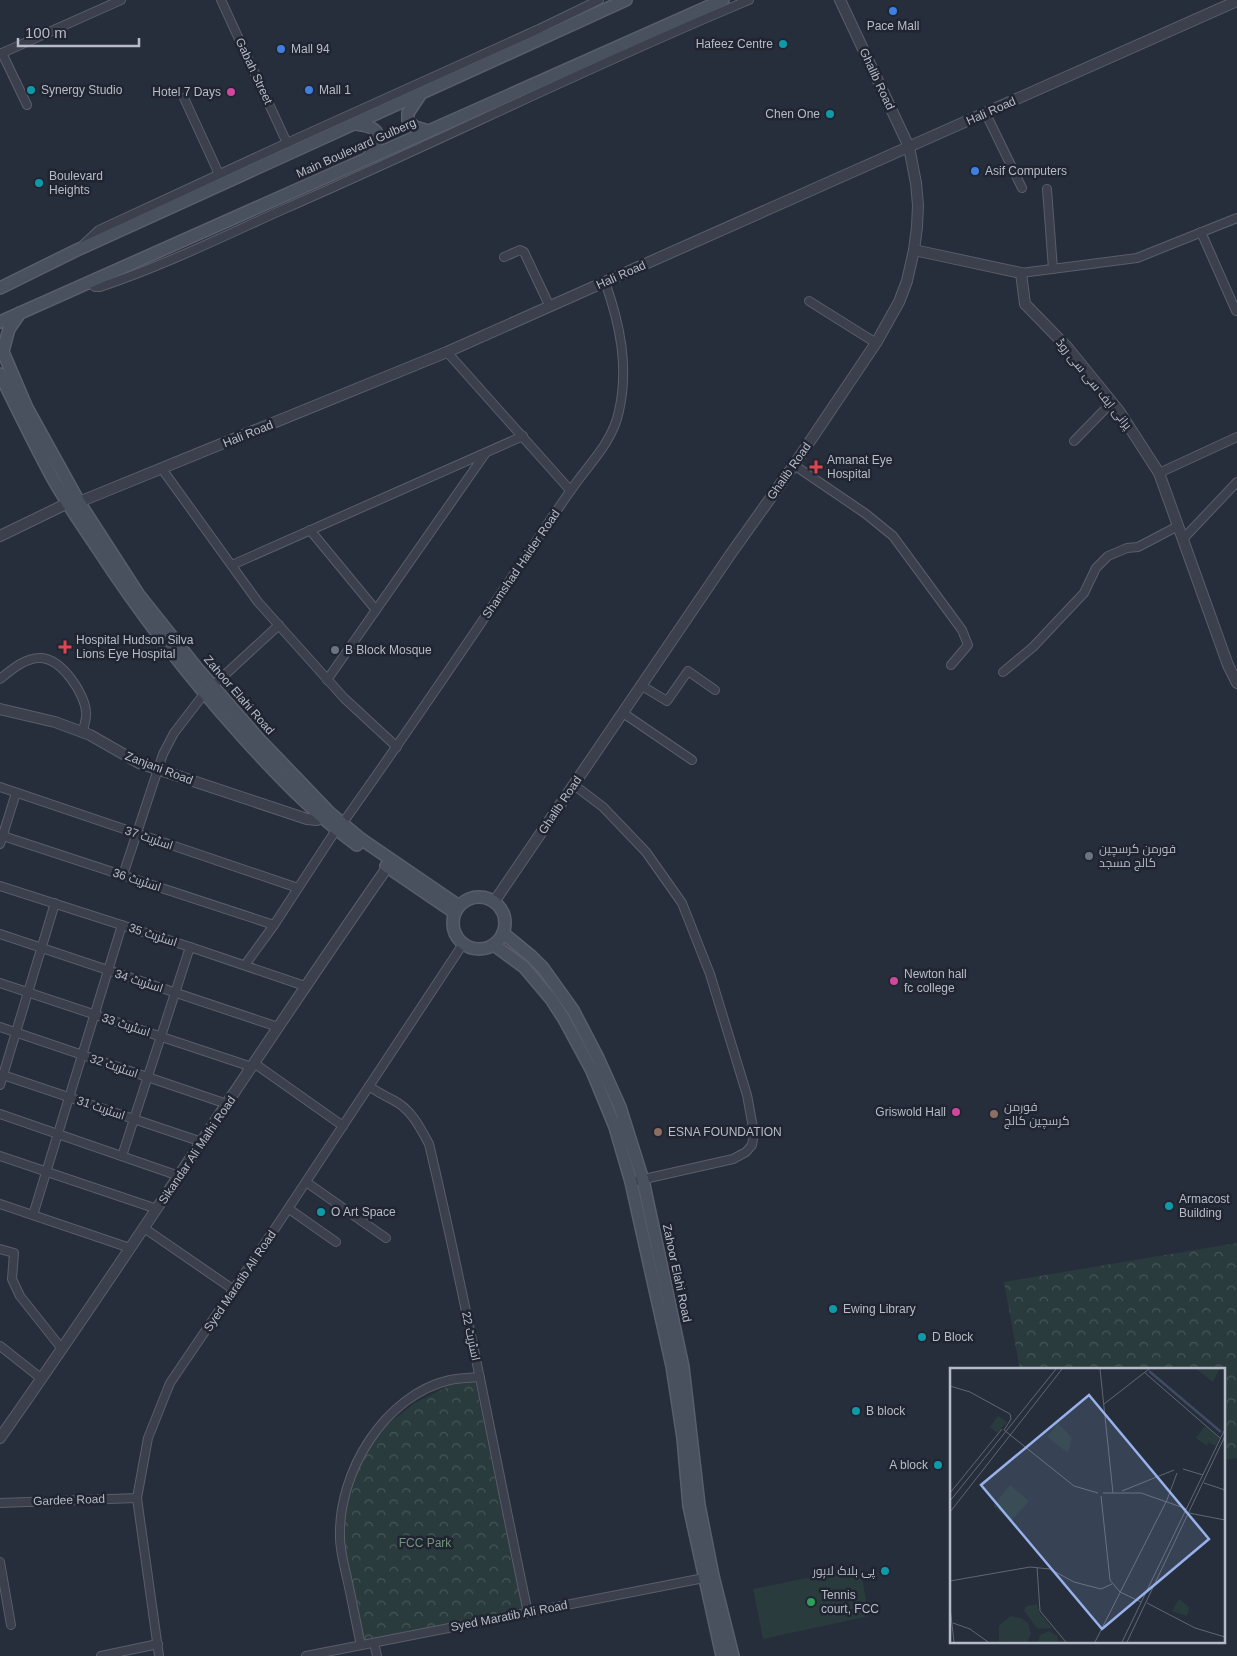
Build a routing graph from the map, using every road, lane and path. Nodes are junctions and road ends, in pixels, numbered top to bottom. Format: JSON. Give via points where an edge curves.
{"nodes":[{"id":1,"x":121,"y":0,"type":"edge"},
{"id":2,"x":220,"y":0,"type":"edge"},
{"id":3,"x":626,"y":0,"type":"edge"},
{"id":4,"x":723,"y":0,"type":"edge"},
{"id":5,"x":749,"y":0,"type":"edge"},
{"id":6,"x":840,"y":0,"type":"edge"},
{"id":7,"x":594,"y":1,"type":"edge"},
{"id":8,"x":1237,"y":1,"type":"edge"},
{"id":9,"x":1,"y":54,"type":"edge"},
{"id":10,"x":421,"y":94,"type":"junction"},
{"id":11,"x":184,"y":98,"type":"dead end"},
{"id":12,"x":27,"y":106,"type":"dead end"},
{"id":13,"x":986,"y":114,"type":"junction"},
{"id":14,"x":356,"y":124,"type":"junction"},
{"id":15,"x":428,"y":131,"type":"junction"},
{"id":16,"x":287,"y":143,"type":"junction"},
{"id":17,"x":909,"y":147,"type":"junction"},
{"id":18,"x":368,"y":158,"type":"junction"},
{"id":19,"x":219,"y":174,"type":"junction"},
{"id":20,"x":1022,"y":188,"type":"dead end"},
{"id":21,"x":1046,"y":189,"type":"dead end"},
{"id":22,"x":1237,"y":218,"type":"edge"},
{"id":23,"x":1201,"y":232,"type":"junction"},
{"id":24,"x":77,"y":250,"type":"junction"},
{"id":25,"x":914,"y":250,"type":"junction"},
{"id":26,"x":504,"y":257,"type":"dead end"},
{"id":27,"x":1053,"y":269,"type":"junction"},
{"id":28,"x":1021,"y":273,"type":"junction"},
{"id":29,"x":88,"y":282,"type":"junction"},
{"id":30,"x":605,"y":282,"type":"junction"},
{"id":31,"x":0,"y":288,"type":"edge"},
{"id":32,"x":809,"y":301,"type":"dead end"},
{"id":33,"x":550,"y":307,"type":"junction"},
{"id":34,"x":1236,"y":311,"type":"edge"},
{"id":35,"x":21,"y":312,"type":"junction"},
{"id":36,"x":0,"y":322,"type":"edge"},
{"id":37,"x":876,"y":343,"type":"junction"},
{"id":38,"x":1,"y":348,"type":"edge"},
{"id":39,"x":448,"y":352,"type":"junction"},
{"id":40,"x":0,"y":374,"type":"edge"},
{"id":41,"x":1112,"y":402,"type":"junction"},
{"id":42,"x":523,"y":436,"type":"junction"},
{"id":43,"x":1237,"y":437,"type":"edge"},
{"id":44,"x":1074,"y":440,"type":"dead end"},
{"id":45,"x":485,"y":453,"type":"junction"},
{"id":46,"x":794,"y":465,"type":"junction"},
{"id":47,"x":162,"y":469,"type":"junction"},
{"id":48,"x":1159,"y":473,"type":"junction"},
{"id":49,"x":1237,"y":482,"type":"edge"},
{"id":50,"x":570,"y":490,"type":"junction"},
{"id":51,"x":73,"y":503,"type":"junction"},
{"id":52,"x":1178,"y":526,"type":"junction"},
{"id":53,"x":310,"y":530,"type":"junction"},
{"id":54,"x":0,"y":536,"type":"edge"},
{"id":55,"x":1182,"y":539,"type":"junction"},
{"id":56,"x":232,"y":564,"type":"junction"},
{"id":57,"x":376,"y":610,"type":"junction"},
{"id":58,"x":279,"y":624,"type":"junction"},
{"id":59,"x":951,"y":665,"type":"dead end"},
{"id":60,"x":1003,"y":672,"type":"dead end"},
{"id":61,"x":0,"y":679,"type":"edge"},
{"id":62,"x":327,"y":680,"type":"junction"},
{"id":63,"x":1237,"y":683,"type":"edge"},
{"id":64,"x":642,"y":686,"type":"junction"},
{"id":65,"x":715,"y":690,"type":"dead end"},
{"id":66,"x":209,"y":691,"type":"junction"},
{"id":67,"x":0,"y":709,"type":"edge"},
{"id":68,"x":624,"y":713,"type":"junction"},
{"id":69,"x":82,"y":732,"type":"junction"},
{"id":70,"x":397,"y":747,"type":"junction"},
{"id":71,"x":692,"y":760,"type":"dead end"},
{"id":72,"x":159,"y":770,"type":"junction"},
{"id":73,"x":574,"y":785,"type":"junction"},
{"id":74,"x":0,"y":787,"type":"edge"},
{"id":75,"x":16,"y":793,"type":"junction"},
{"id":76,"x":320,"y":817,"type":"junction"},
{"id":77,"x":339,"y":827,"type":"junction"},
{"id":78,"x":138,"y":834,"type":"junction"},
{"id":79,"x":1,"y":835,"type":"edge"},
{"id":80,"x":0,"y":844,"type":"edge"},
{"id":81,"x":390,"y":863,"type":"junction"},
{"id":82,"x":123,"y":875,"type":"junction"},
{"id":83,"x":0,"y":886,"type":"edge"},
{"id":84,"x":298,"y":888,"type":"junction"},
{"id":85,"x":494,"y":902,"type":"junction"},
{"id":86,"x":55,"y":903,"type":"junction"},
{"id":87,"x":457,"y":909,"type":"junction"},
{"id":88,"x":122,"y":925,"type":"junction"},
{"id":89,"x":274,"y":925,"type":"junction"},
{"id":90,"x":503,"y":933,"type":"junction"},
{"id":91,"x":0,"y":934,"type":"edge"},
{"id":92,"x":463,"y":944,"type":"junction"},
{"id":93,"x":494,"y":945,"type":"junction"},
{"id":94,"x":190,"y":947,"type":"junction"},
{"id":95,"x":42,"y":948,"type":"junction"},
{"id":96,"x":245,"y":965,"type":"junction"},
{"id":97,"x":109,"y":971,"type":"junction"},
{"id":98,"x":0,"y":983,"type":"edge"},
{"id":99,"x":305,"y":986,"type":"junction"},
{"id":100,"x":28,"y":992,"type":"junction"},
{"id":101,"x":175,"y":993,"type":"junction"},
{"id":102,"x":95,"y":1014,"type":"junction"},
{"id":103,"x":0,"y":1027,"type":"edge"},
{"id":104,"x":278,"y":1027,"type":"junction"},
{"id":105,"x":16,"y":1033,"type":"junction"},
{"id":106,"x":161,"y":1036,"type":"junction"},
{"id":107,"x":83,"y":1055,"type":"junction"},
{"id":108,"x":253,"y":1065,"type":"junction"},
{"id":109,"x":1,"y":1075,"type":"edge"},
{"id":110,"x":148,"y":1078,"type":"junction"},
{"id":111,"x":0,"y":1084,"type":"edge"},
{"id":112,"x":369,"y":1086,"type":"junction"},
{"id":113,"x":70,"y":1098,"type":"junction"},
{"id":114,"x":227,"y":1104,"type":"junction"},
{"id":115,"x":0,"y":1114,"type":"edge"},
{"id":116,"x":134,"y":1120,"type":"junction"},
{"id":117,"x":343,"y":1126,"type":"junction"},
{"id":118,"x":58,"y":1134,"type":"junction"},
{"id":119,"x":202,"y":1142,"type":"junction"},
{"id":120,"x":0,"y":1156,"type":"edge"},
{"id":121,"x":122,"y":1156,"type":"junction"},
{"id":122,"x":47,"y":1172,"type":"junction"},
{"id":123,"x":179,"y":1176,"type":"junction"},
{"id":124,"x":643,"y":1180,"type":"junction"},
{"id":125,"x":306,"y":1182,"type":"junction"},
{"id":126,"x":631,"y":1182,"type":"junction"},
{"id":127,"x":0,"y":1204,"type":"edge"},
{"id":128,"x":157,"y":1209,"type":"junction"},
{"id":129,"x":289,"y":1209,"type":"junction"},
{"id":130,"x":33,"y":1215,"type":"junction"},
{"id":131,"x":144,"y":1228,"type":"junction"},
{"id":132,"x":386,"y":1238,"type":"dead end"},
{"id":133,"x":336,"y":1242,"type":"dead end"},
{"id":134,"x":130,"y":1248,"type":"junction"},
{"id":135,"x":0,"y":1249,"type":"edge"},
{"id":136,"x":234,"y":1290,"type":"junction"},
{"id":137,"x":0,"y":1346,"type":"edge"},
{"id":138,"x":62,"y":1349,"type":"junction"},
{"id":139,"x":480,"y":1377,"type":"junction"},
{"id":140,"x":42,"y":1379,"type":"junction"},
{"id":141,"x":0,"y":1438,"type":"edge"},
{"id":142,"x":137,"y":1498,"type":"junction"},
{"id":143,"x":0,"y":1503,"type":"edge"},
{"id":144,"x":0,"y":1562,"type":"edge"},
{"id":145,"x":708,"y":1577,"type":"junction"},
{"id":146,"x":528,"y":1613,"type":"junction"},
{"id":147,"x":11,"y":1625,"type":"dead end"},
{"id":148,"x":374,"y":1643,"type":"junction"},
{"id":149,"x":158,"y":1644,"type":"junction"},
{"id":150,"x":361,"y":1645,"type":"junction"},
{"id":151,"x":101,"y":1656,"type":"edge"},
{"id":152,"x":159,"y":1656,"type":"edge"},
{"id":153,"x":306,"y":1656,"type":"edge"},
{"id":154,"x":376,"y":1656,"type":"edge"},
{"id":155,"x":722,"y":1656,"type":"edge"},
{"id":156,"x":733,"y":1656,"type":"edge"}],
"edges":[{"from":1,"to":9,"type":"street"},
{"from":2,"to":16,"type":"street","name":"Gabah Street"},
{"from":3,"to":10,"type":"main road","name":"Main Boulevard Gulberg"},
{"from":4,"to":15,"type":"main road","name":"Main Boulevard Gulberg"},
{"from":5,"to":29,"type":"street","via":[[335,188],[146,269],[100,287]]},
{"from":6,"to":17,"type":"street","name":"Ghalib Road"},
{"from":7,"to":16,"type":"street"},
{"from":8,"to":13,"type":"street","name":"Hali Road"},
{"from":9,"to":12,"type":"street"},
{"from":10,"to":14,"type":"main road","name":"Main Boulevard Gulberg"},
{"from":10,"to":15,"type":"main road","via":[[408,113],[408,121]]},
{"from":11,"to":19,"type":"street"},
{"from":13,"to":17,"type":"street","name":"Hali Road"},
{"from":13,"to":20,"type":"street"},
{"from":14,"to":18,"type":"main road","via":[[368,126],[379,136],[378,144]]},
{"from":14,"to":24,"type":"main road","name":"Main Boulevard Gulberg"},
{"from":15,"to":18,"type":"main road","name":"Main Boulevard Gulberg"},
{"from":16,"to":19,"type":"street"},
{"from":17,"to":25,"type":"street","name":"Ghalib Road","via":[[918,205]]},
{"from":17,"to":30,"type":"street","name":"Hali Road"},
{"from":18,"to":29,"type":"main road","name":"Main Boulevard Gulberg"},
{"from":19,"to":24,"type":"street","via":[[99,230]]},
{"from":21,"to":27,"type":"street"},
{"from":22,"to":23,"type":"street"},
{"from":23,"to":27,"type":"street","via":[[1137,258]]},
{"from":23,"to":34,"type":"street"},
{"from":24,"to":31,"type":"main road","name":"Main Boulevard Gulberg"},
{"from":25,"to":28,"type":"street"},
{"from":25,"to":37,"type":"street","name":"Ghalib Road","via":[[900,302]]},
{"from":26,"to":33,"type":"street","via":[[520,250],[524,252]]},
{"from":27,"to":28,"type":"street"},
{"from":28,"to":41,"type":"street","name":"پرانی ایف سی سی روڈ","via":[[1026,304]]},
{"from":29,"to":35,"type":"main road","name":"Main Boulevard Gulberg"},
{"from":30,"to":33,"type":"street","name":"Hali Road"},
{"from":30,"to":50,"type":"street","name":"Shamshad Haider Road","via":[[622,344],[624,378],[619,412],[612,432]]},
{"from":32,"to":37,"type":"street"},
{"from":33,"to":39,"type":"street","name":"Hali Road"},
{"from":35,"to":36,"type":"main road","name":"Main Boulevard Gulberg"},
{"from":35,"to":38,"type":"main road"},
{"from":37,"to":46,"type":"street","name":"Ghalib Road"},
{"from":38,"to":51,"type":"main road","name":"Zahoor Elahi Road"},
{"from":39,"to":42,"type":"street"},
{"from":39,"to":47,"type":"street","name":"Hali Road"},
{"from":40,"to":51,"type":"main road","name":"Zahoor Elahi Road","via":[[53,479]]},
{"from":41,"to":44,"type":"street"},
{"from":41,"to":48,"type":"street","name":"پرانی ایف سی سی روڈ"},
{"from":42,"to":45,"type":"street"},
{"from":42,"to":50,"type":"street"},
{"from":43,"to":48,"type":"street"},
{"from":45,"to":53,"type":"street"},
{"from":45,"to":57,"type":"street"},
{"from":46,"to":59,"type":"street","via":[[893,536],[962,630],[968,645]]},
{"from":46,"to":64,"type":"street","name":"Ghalib Road"},
{"from":47,"to":51,"type":"street","name":"Hali Road"},
{"from":47,"to":56,"type":"street"},
{"from":48,"to":52,"type":"street","name":"پرانی ایف سی سی روڈ"},
{"from":49,"to":55,"type":"street"},
{"from":50,"to":70,"type":"street","name":"Shamshad Haider Road"},
{"from":51,"to":54,"type":"street","name":"Hali Road"},
{"from":51,"to":66,"type":"main road","name":"Zahoor Elahi Road"},
{"from":52,"to":55,"type":"street","name":"پرانی ایف سی سی روڈ"},
{"from":52,"to":60,"type":"street","via":[[1138,547],[1108,556],[1096,568],[1084,593],[1033,647]]},
{"from":53,"to":56,"type":"street"},
{"from":53,"to":57,"type":"street"},
{"from":55,"to":63,"type":"street","name":"پرانی ایف سی سی روڈ"},
{"from":56,"to":58,"type":"street","via":[[258,602]]},
{"from":57,"to":62,"type":"street"},
{"from":58,"to":62,"type":"street"},
{"from":58,"to":66,"type":"street"},
{"from":61,"to":69,"type":"street","via":[[26,661],[41,658],[55,662],[76,686],[84,702],[86,714]]},
{"from":62,"to":70,"type":"street"},
{"from":64,"to":65,"type":"street","via":[[667,701],[688,671]]},
{"from":64,"to":68,"type":"street","name":"Ghalib Road"},
{"from":66,"to":72,"type":"street","via":[[174,733]]},
{"from":66,"to":76,"type":"main road","name":"Zahoor Elahi Road","via":[[283,781]]},
{"from":66,"to":77,"type":"main road","name":"Zahoor Elahi Road"},
{"from":67,"to":69,"type":"street","name":"Zanjani Road"},
{"from":68,"to":71,"type":"street"},
{"from":68,"to":73,"type":"street","name":"Ghalib Road"},
{"from":69,"to":72,"type":"street","name":"Zanjani Road","via":[[128,758]]},
{"from":70,"to":77,"type":"street","name":"Shamshad Haider Road"},
{"from":72,"to":76,"type":"street","name":"Zanjani Road","via":[[307,819]]},
{"from":72,"to":78,"type":"street"},
{"from":73,"to":85,"type":"street","name":"Ghalib Road"},
{"from":73,"to":124,"type":"street","via":[[603,807],[646,852],[682,903],[710,974],[747,1095],[754,1133],[752,1145],[733,1159]]},
{"from":74,"to":75,"type":"street","name":"اسٹریٹ 37"},
{"from":75,"to":78,"type":"street","name":"اسٹریٹ 37"},
{"from":75,"to":79,"type":"street"},
{"from":76,"to":77,"type":"main road","name":"Zahoor Elahi Road"},
{"from":77,"to":81,"type":"main road","name":"Zahoor Elahi Road"},
{"from":77,"to":84,"type":"street","name":"Shamshad Haider Road"},
{"from":78,"to":82,"type":"street"},
{"from":78,"to":84,"type":"street","name":"اسٹریٹ 37"},
{"from":79,"to":80,"type":"street"},
{"from":79,"to":82,"type":"street","name":"اسٹریٹ 36"},
{"from":81,"to":87,"type":"main road","name":"Zahoor Elahi Road"},
{"from":81,"to":99,"type":"street","name":"Sikandar Ali Malhi Road"},
{"from":82,"to":89,"type":"street","name":"اسٹریٹ 36"},
{"from":83,"to":86,"type":"street","name":"اسٹریٹ 35"},
{"from":84,"to":89,"type":"street","name":"Shamshad Haider Road"},
{"from":85,"to":87,"type":"main road","via":[[472,898]]},
{"from":85,"to":90,"type":"main road","via":[[504,916]]},
{"from":86,"to":88,"type":"street","name":"اسٹریٹ 35"},
{"from":86,"to":95,"type":"street"},
{"from":87,"to":92,"type":"main road","via":[[453,930]]},
{"from":88,"to":94,"type":"street","name":"اسٹریٹ 35"},
{"from":88,"to":97,"type":"street"},
{"from":89,"to":96,"type":"street","name":"Shamshad Haider Road"},
{"from":90,"to":93,"type":"main road"},
{"from":90,"to":124,"type":"main road","name":"Zahoor Elahi Road","via":[[543,968],[573,1010],[620,1107]]},
{"from":91,"to":95,"type":"street","name":"اسٹریٹ 34"},
{"from":92,"to":93,"type":"main road","via":[[478,949]]},
{"from":92,"to":112,"type":"street","name":"Syed Maratib Ali Road"},
{"from":93,"to":126,"type":"main road","name":"Zahoor Elahi Road","via":[[524,967],[564,1019],[592,1071],[615,1127]]},
{"from":94,"to":96,"type":"street","name":"اسٹریٹ 35"},
{"from":94,"to":101,"type":"street"},
{"from":95,"to":97,"type":"street","name":"اسٹریٹ 34"},
{"from":95,"to":100,"type":"street"},
{"from":96,"to":99,"type":"street","name":"اسٹریٹ 35"},
{"from":97,"to":101,"type":"street","name":"اسٹریٹ 34"},
{"from":97,"to":102,"type":"street"},
{"from":98,"to":100,"type":"street","name":"اسٹریٹ 33"},
{"from":99,"to":104,"type":"street","name":"Sikandar Ali Malhi Road"},
{"from":100,"to":102,"type":"street","name":"اسٹریٹ 33"},
{"from":100,"to":105,"type":"street"},
{"from":101,"to":104,"type":"street","name":"اسٹریٹ 34"},
{"from":101,"to":106,"type":"street"},
{"from":102,"to":106,"type":"street","name":"اسٹریٹ 33"},
{"from":102,"to":107,"type":"street"},
{"from":103,"to":105,"type":"street","name":"اسٹریٹ 32"},
{"from":104,"to":108,"type":"street","name":"Sikandar Ali Malhi Road"},
{"from":105,"to":107,"type":"street","name":"اسٹریٹ 32"},
{"from":105,"to":109,"type":"street"},
{"from":106,"to":108,"type":"street","name":"اسٹریٹ 33"},
{"from":106,"to":110,"type":"street"},
{"from":107,"to":110,"type":"street","name":"اسٹریٹ 32"},
{"from":107,"to":113,"type":"street"},
{"from":108,"to":114,"type":"street","name":"Sikandar Ali Malhi Road"},
{"from":108,"to":117,"type":"street","name":"اسٹریٹ 33"},
{"from":109,"to":111,"type":"street"},
{"from":109,"to":113,"type":"street","name":"اسٹریٹ 31"},
{"from":110,"to":114,"type":"street","name":"اسٹریٹ 32"},
{"from":110,"to":116,"type":"street"},
{"from":112,"to":117,"type":"street","name":"Syed Maratib Ali Road"},
{"from":112,"to":139,"type":"street","name":"اسٹریٹ 22","via":[[409,1112],[428,1144]]},
{"from":113,"to":116,"type":"street","name":"اسٹریٹ 31"},
{"from":113,"to":118,"type":"street"},
{"from":114,"to":119,"type":"street","name":"Sikandar Ali Malhi Road"},
{"from":115,"to":118,"type":"street"},
{"from":116,"to":119,"type":"street","name":"اسٹریٹ 31"},
{"from":116,"to":121,"type":"street"},
{"from":117,"to":125,"type":"street","name":"Syed Maratib Ali Road"},
{"from":118,"to":121,"type":"street"},
{"from":118,"to":122,"type":"street"},
{"from":119,"to":123,"type":"street","name":"Sikandar Ali Malhi Road"},
{"from":120,"to":122,"type":"street"},
{"from":121,"to":123,"type":"street"},
{"from":122,"to":128,"type":"street"},
{"from":122,"to":130,"type":"street"},
{"from":123,"to":128,"type":"street","name":"Sikandar Ali Malhi Road"},
{"from":124,"to":126,"type":"street"},
{"from":124,"to":145,"type":"main road","name":"Zahoor Elahi Road","via":[[683,1367]]},
{"from":125,"to":129,"type":"street","name":"Syed Maratib Ali Road"},
{"from":125,"to":132,"type":"street"},
{"from":126,"to":145,"type":"main road","name":"Zahoor Elahi Road","via":[[672,1366],[689,1506]]},
{"from":127,"to":130,"type":"street"},
{"from":128,"to":131,"type":"street","name":"Sikandar Ali Malhi Road"},
{"from":129,"to":133,"type":"street"},
{"from":129,"to":136,"type":"street","name":"Syed Maratib Ali Road"},
{"from":130,"to":134,"type":"street"},
{"from":131,"to":134,"type":"street","name":"Sikandar Ali Malhi Road"},
{"from":131,"to":136,"type":"street"},
{"from":134,"to":138,"type":"street","name":"Sikandar Ali Malhi Road"},
{"from":135,"to":138,"type":"street","via":[[14,1253],[12,1279],[20,1296]]},
{"from":136,"to":142,"type":"street","name":"Syed Maratib Ali Road","via":[[170,1383],[148,1438]]},
{"from":137,"to":140,"type":"street"},
{"from":138,"to":140,"type":"street","name":"Sikandar Ali Malhi Road"},
{"from":139,"to":146,"type":"street","name":"اسٹریٹ 22"},
{"from":139,"to":150,"type":"street","via":[[449,1380],[410,1398],[380,1426],[355,1465],[344,1494],[340,1538]]},
{"from":140,"to":141,"type":"street","name":"Sikandar Ali Malhi Road"},
{"from":142,"to":143,"type":"street","name":"Gardee Road"},
{"from":142,"to":149,"type":"street","name":"Syed Maratib Ali Road"},
{"from":144,"to":147,"type":"street"},
{"from":145,"to":146,"type":"street","name":"Syed Maratib Ali Road"},
{"from":145,"to":155,"type":"main road","name":"Zahoor Elahi Road"},
{"from":145,"to":156,"type":"main road","name":"Zahoor Elahi Road"},
{"from":146,"to":148,"type":"street","name":"Syed Maratib Ali Road"},
{"from":148,"to":150,"type":"street","name":"Syed Maratib Ali Road"},
{"from":148,"to":154,"type":"street"},
{"from":149,"to":151,"type":"street"},
{"from":149,"to":152,"type":"street","name":"Syed Maratib Ali Road"},
{"from":150,"to":153,"type":"street","name":"Syed Maratib Ali Road"}]}
